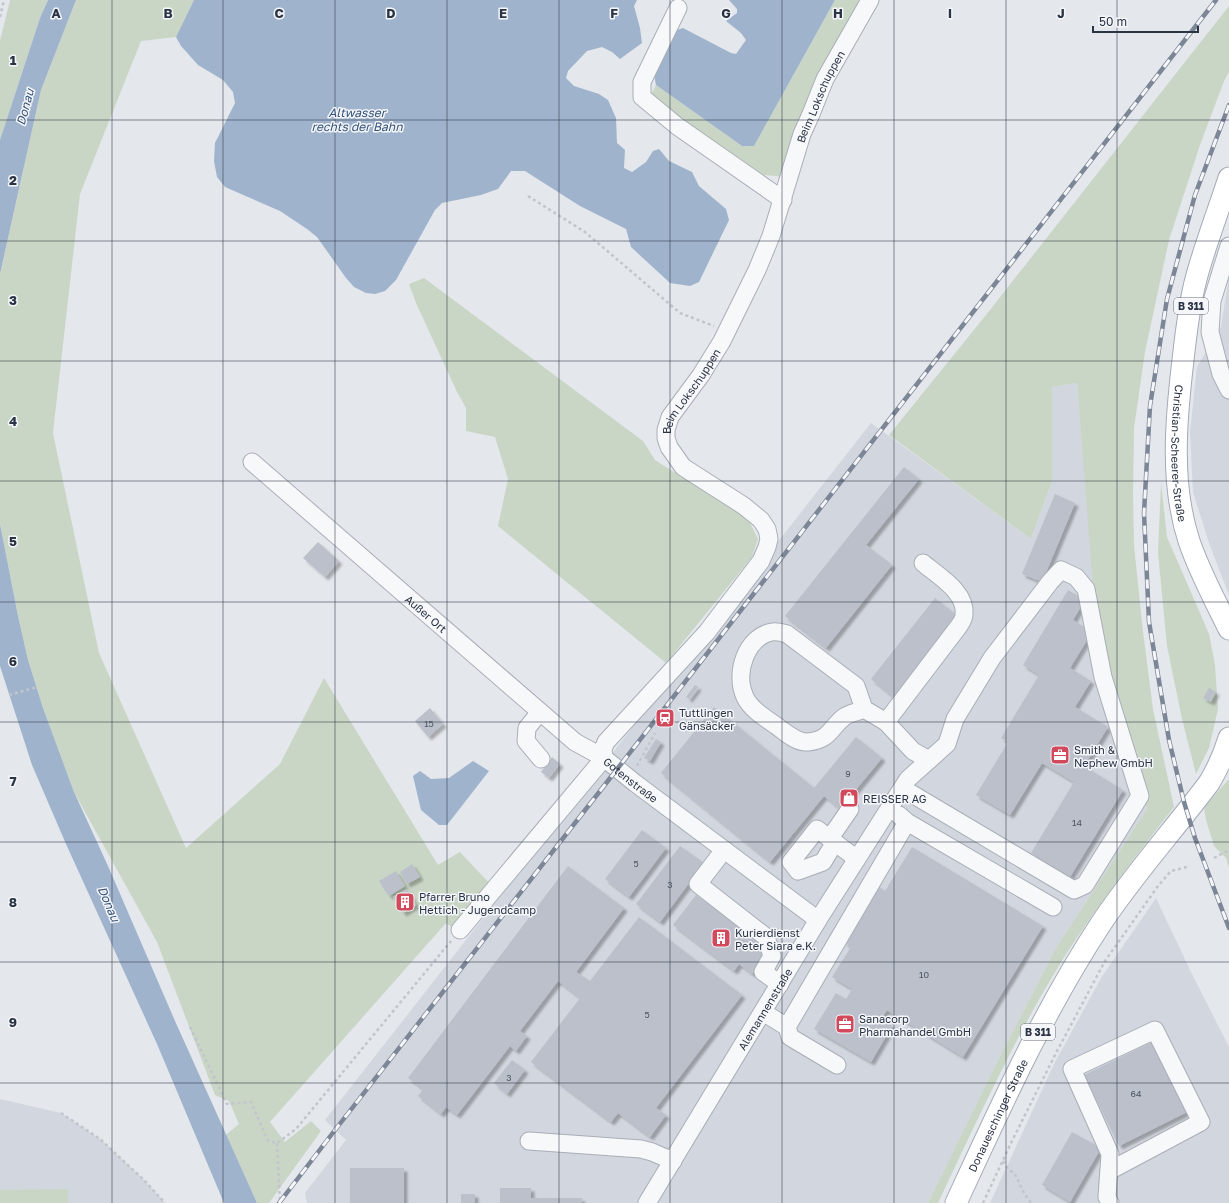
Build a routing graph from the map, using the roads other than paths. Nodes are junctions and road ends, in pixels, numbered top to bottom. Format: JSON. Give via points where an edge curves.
{"nodes":[{"id":1,"x":870,"y":0,"type":"edge"},
{"id":2,"x":678,"y":8,"type":"dead end"},
{"id":3,"x":1229,"y":178,"type":"edge"},
{"id":4,"x":782,"y":200,"type":"junction"},
{"id":5,"x":1229,"y":246,"type":"edge"},
{"id":6,"x":1229,"y":390,"type":"edge"},
{"id":7,"x":252,"y":462,"type":"dead end"},
{"id":8,"x":923,"y":563,"type":"dead end"},
{"id":9,"x":1229,"y":629,"type":"edge"},
{"id":10,"x":864,"y":709,"type":"junction"},
{"id":11,"x":540,"y":712,"type":"junction"},
{"id":12,"x":886,"y":722,"type":"junction"},
{"id":13,"x":1229,"y":738,"type":"edge"},
{"id":14,"x":604,"y":758,"type":"junction"},
{"id":15,"x":540,"y":759,"type":"dead end"},
{"id":16,"x":929,"y":760,"type":"junction"},
{"id":17,"x":902,"y":788,"type":"junction"},
{"id":18,"x":890,"y":807,"type":"junction"},
{"id":19,"x":850,"y":809,"type":"dead end"},
{"id":20,"x":907,"y":822,"type":"junction"},
{"id":21,"x":724,"y":850,"type":"junction"},
{"id":22,"x":857,"y":859,"type":"junction"},
{"id":23,"x":1054,"y":907,"type":"dead end"},
{"id":24,"x":818,"y":920,"type":"junction"},
{"id":25,"x":460,"y":930,"type":"road end"},
{"id":26,"x":780,"y":984,"type":"junction"},
{"id":27,"x":763,"y":1012,"type":"junction"},
{"id":28,"x":787,"y":1027,"type":"junction"},
{"id":29,"x":837,"y":1065,"type":"dead end"},
{"id":30,"x":529,"y":1141,"type":"dead end"},
{"id":31,"x":673,"y":1161,"type":"junction"},
{"id":32,"x":1109,"y":1171,"type":"junction"},
{"id":33,"x":1105,"y":1201,"type":"edge"},
{"id":34,"x":647,"y":1203,"type":"edge"},
{"id":35,"x":956,"y":1203,"type":"edge"}],
"edges":[{"from":1,"to":4,"type":"street","name":"Beim Lokschuppen","via":[[825,79],[802,134]]},
{"from":2,"to":4,"type":"street","via":[[642,82],[642,97],[676,126]]},
{"from":3,"to":9,"type":"main road","name":"Christian-Scheerer-Straße","number":"B 311","via":[[1196,280],[1185,338],[1176,438],[1177,484],[1189,540],[1197,563]]},
{"from":4,"to":14,"type":"street","name":"Beim Lokschuppen","via":[[757,270],[722,341],[670,417],[666,430],[669,447],[683,467],[744,506],[761,520],[767,529],[767,547],[761,560],[707,632],[606,742],[603,749]]},
{"from":5,"to":6,"type":"street","via":[[1212,301],[1210,332],[1221,374]]},
{"from":7,"to":11,"type":"street","name":"Außer Ort"},
{"from":8,"to":12,"type":"street","via":[[958,592],[964,603],[964,616]]},
{"from":10,"to":10,"type":"street","via":[[845,716],[828,735],[818,741],[805,742],[791,737],[751,706],[744,696],[744,657],[751,645],[762,635],[774,632],[787,634],[856,686]]},
{"from":10,"to":12,"type":"street"},
{"from":11,"to":14,"type":"street","name":"Außer Ort","via":[[575,742]]},
{"from":11,"to":15,"type":"street","via":[[527,728],[526,741]]},
{"from":12,"to":16,"type":"street","via":[[913,751]]},
{"from":13,"to":35,"type":"main road","name":"Donaueschinger Straße","number":"B 311","via":[[1218,769],[1209,783],[1100,925],[1051,1006]]},
{"from":14,"to":21,"type":"street","name":"Gotenstraße"},
{"from":14,"to":25,"type":"street","name":"Gotenstraße"},
{"from":16,"to":17,"type":"street","name":"Alemannenstraße"},
{"from":16,"to":17,"type":"street","name":"Alemannenstraße","via":[[947,744],[955,719],[992,658],[1045,589],[1062,570],[1076,577],[1086,589],[1103,677],[1140,796],[1085,885],[1074,890]]},
{"from":17,"to":18,"type":"street","name":"Alemannenstraße"},
{"from":18,"to":20,"type":"street"},
{"from":18,"to":22,"type":"street","name":"Alemannenstraße"},
{"from":19,"to":22,"type":"street","via":[[832,840]]},
{"from":20,"to":23,"type":"street"},
{"from":20,"to":28,"type":"street"},
{"from":21,"to":24,"type":"street","name":"Gotenstraße"},
{"from":21,"to":26,"type":"street","via":[[698,884],[766,937],[772,956],[763,972]]},
{"from":22,"to":24,"type":"street","name":"Alemannenstraße"},
{"from":24,"to":26,"type":"street","name":"Alemannenstraße"},
{"from":26,"to":27,"type":"street","name":"Alemannenstraße"},
{"from":27,"to":28,"type":"street"},
{"from":27,"to":31,"type":"street","name":"Alemannenstraße"},
{"from":28,"to":29,"type":"street","via":[[790,1037]]},
{"from":30,"to":31,"type":"street","via":[[641,1149]]},
{"from":31,"to":34,"type":"street","name":"Alemannenstraße"},
{"from":32,"to":32,"type":"street","via":[[1110,1154],[1072,1069],[1155,1030],[1201,1122]]},
{"from":32,"to":33,"type":"street"}]}
